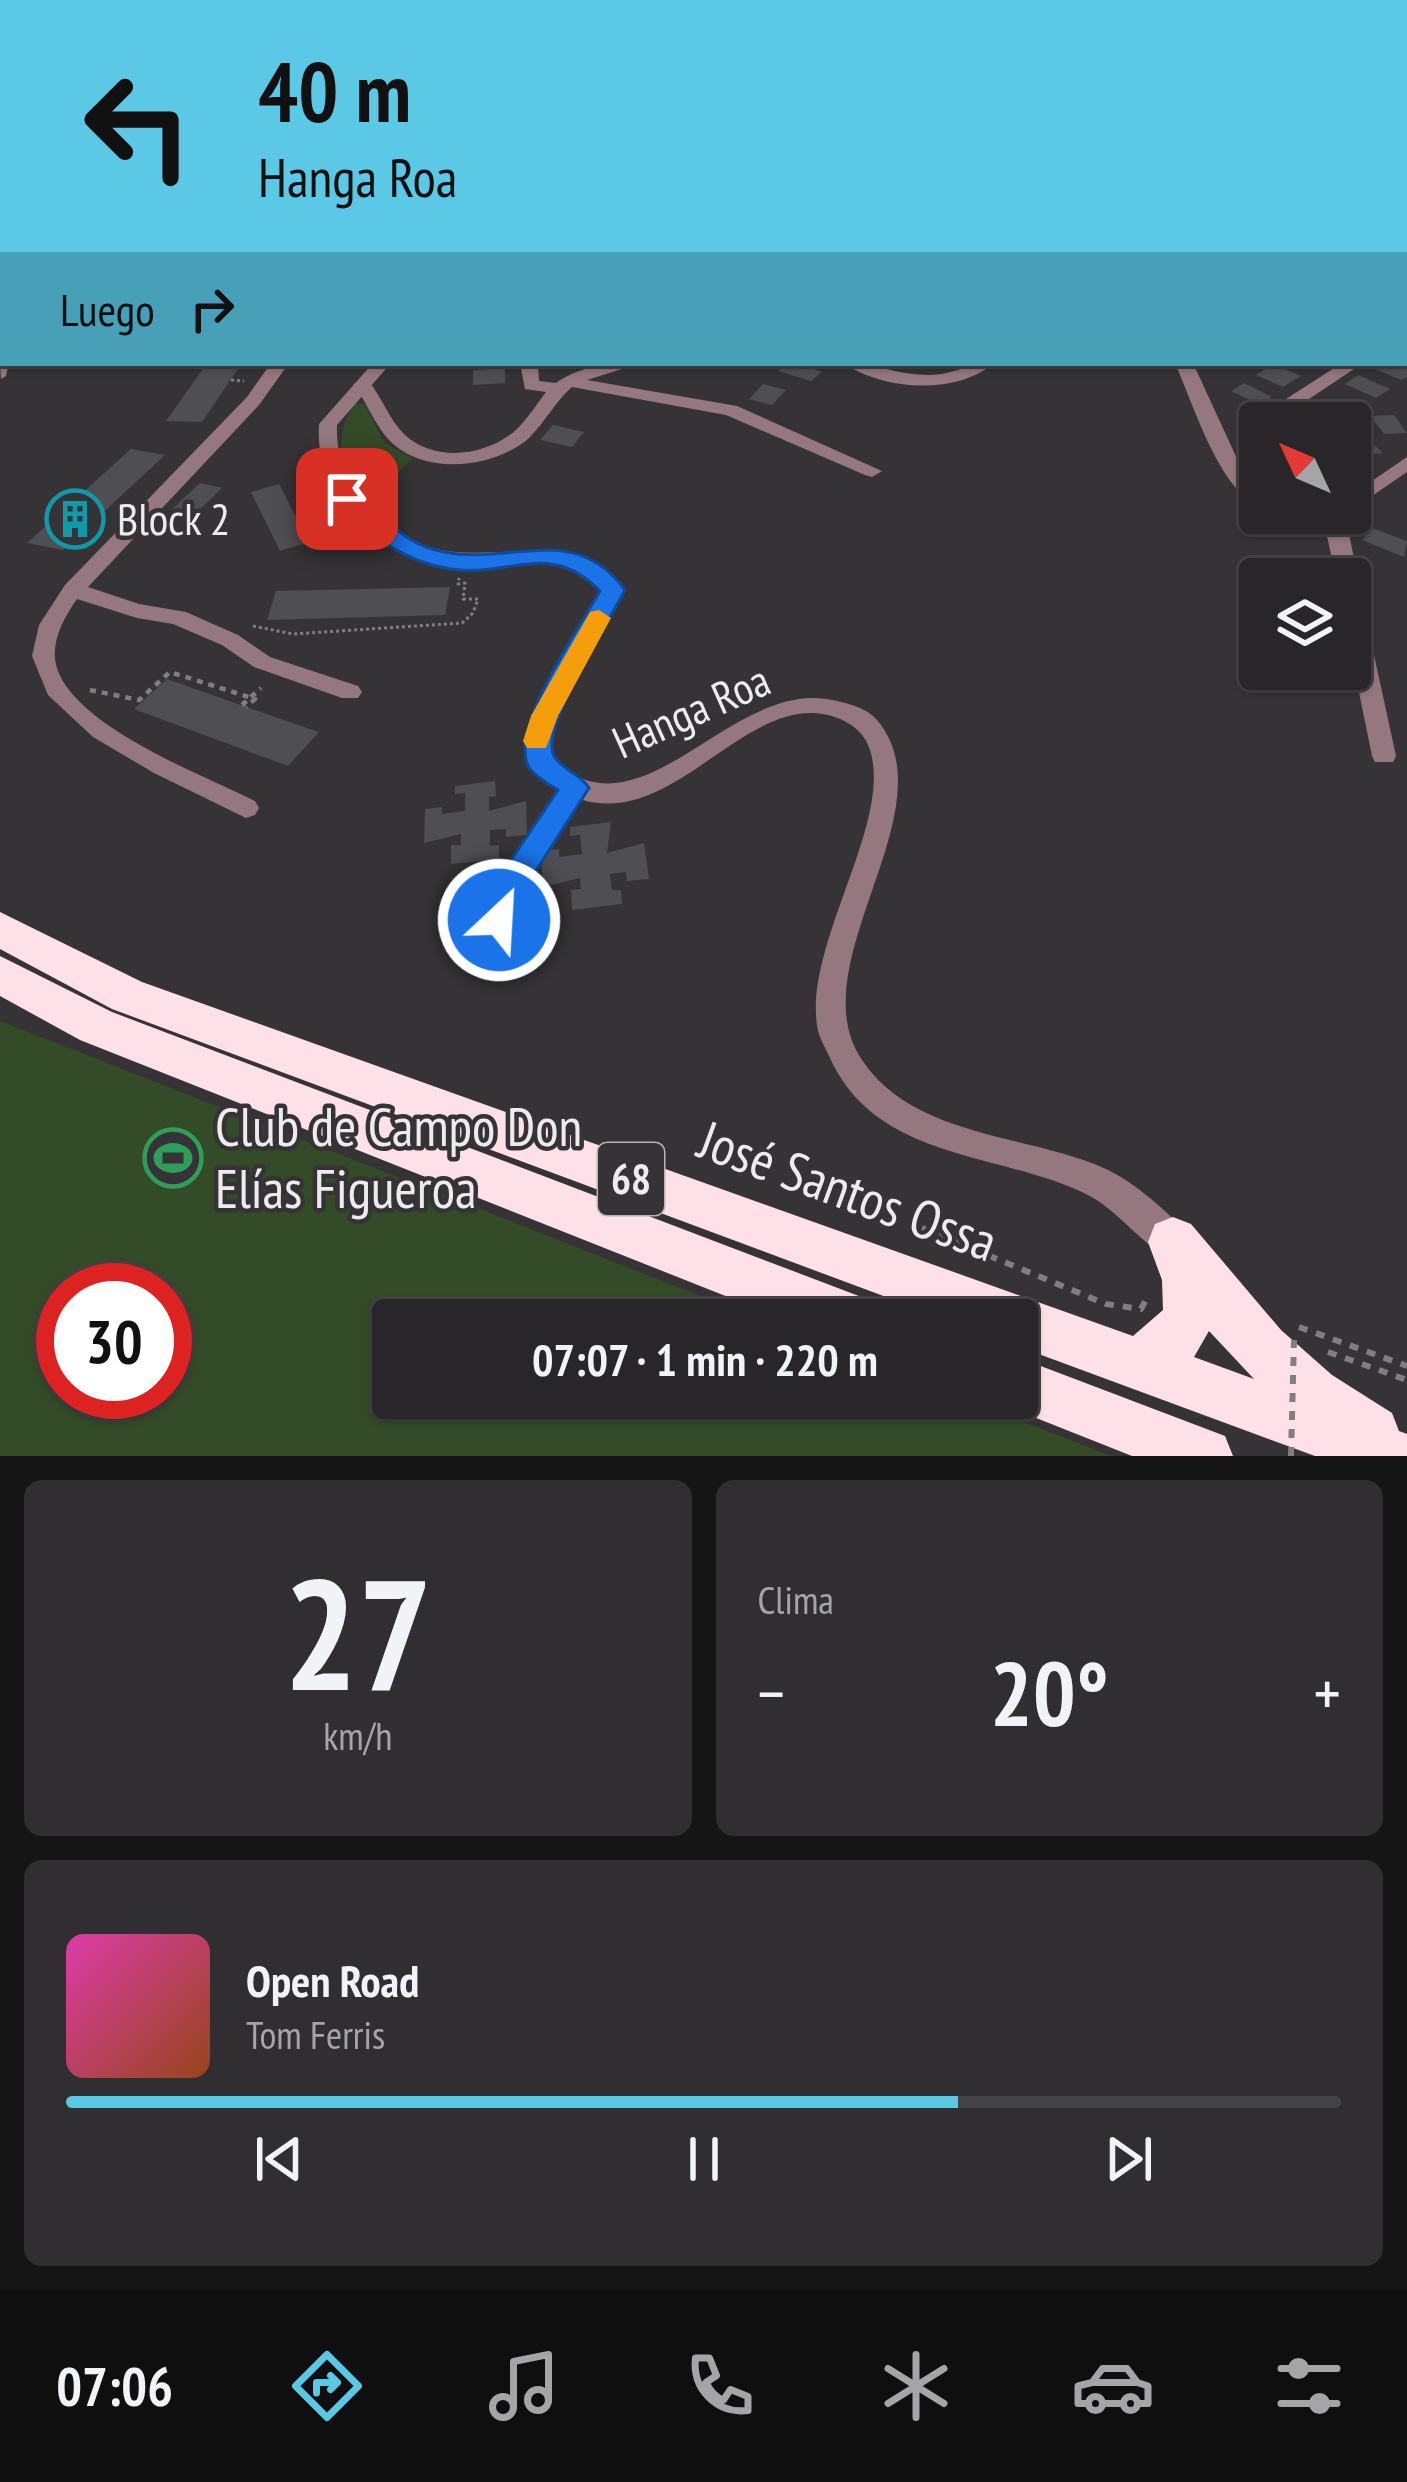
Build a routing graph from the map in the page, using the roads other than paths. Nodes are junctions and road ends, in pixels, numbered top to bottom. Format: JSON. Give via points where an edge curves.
{"nodes":[{"id":1,"x":278,"y":366,"type":"edge"},
{"id":2,"x":379,"y":366,"type":"edge"},
{"id":3,"x":530,"y":366,"type":"edge"},
{"id":4,"x":623,"y":366,"type":"edge"},
{"id":5,"x":862,"y":366,"type":"edge"},
{"id":6,"x":980,"y":366,"type":"edge"},
{"id":7,"x":1185,"y":366,"type":"edge"},
{"id":8,"x":1349,"y":366,"type":"edge"},
{"id":9,"x":362,"y":384,"type":"junction"},
{"id":10,"x":564,"y":386,"type":"junction"},
{"id":11,"x":1294,"y":402,"type":"edge"},
{"id":12,"x":1407,"y":464,"type":"edge"},
{"id":13,"x":872,"y":471,"type":"dead end"},
{"id":14,"x":1239,"y":481,"type":"edge"},
{"id":15,"x":1371,"y":491,"type":"edge"},
{"id":16,"x":73,"y":590,"type":"junction"},
{"id":17,"x":1370,"y":690,"type":"edge"},
{"id":18,"x":350,"y":692,"type":"dead end"},
{"id":19,"x":1384,"y":756,"type":"dead end"},
{"id":20,"x":575,"y":788,"type":"junction"},
{"id":21,"x":246,"y":808,"type":"dead end"},
{"id":22,"x":0,"y":929,"type":"edge"},
{"id":23,"x":540,"y":943,"type":"dead end"},
{"id":24,"x":0,"y":974,"type":"edge"},
{"id":25,"x":1173,"y":1242,"type":"junction"},
{"id":26,"x":799,"y":1299,"type":"edge"},
{"id":27,"x":1135,"y":1362,"type":"junction"},
{"id":28,"x":1038,"y":1394,"type":"edge"},
{"id":29,"x":1137,"y":1441,"type":"edge"},
{"id":30,"x":1407,"y":1452,"type":"edge"},
{"id":31,"x":1205,"y":1456,"type":"edge"},
{"id":32,"x":1391,"y":1456,"type":"edge"}],
"edges":[{"from":1,"to":16,"type":"street"},
{"from":2,"to":9,"type":"street","name":"Hanga Roa"},
{"from":3,"to":10,"type":"street","via":[[529,383]]},
{"from":4,"to":10,"type":"street"},
{"from":5,"to":6,"type":"street","via":[[922,383],[955,380]]},
{"from":7,"to":14,"type":"street"},
{"from":8,"to":11,"type":"street"},
{"from":9,"to":10,"type":"street","via":[[399,440],[454,459],[519,437]]},
{"from":9,"to":20,"type":"street","name":"Hanga Roa","via":[[328,424],[328,455],[347,499],[388,539],[452,562],[552,554],[589,566],[613,590],[537,741],[542,764]]},
{"from":10,"to":13,"type":"street","via":[[730,410]]},
{"from":12,"to":15,"type":"street"},
{"from":16,"to":18,"type":"street","via":[[178,617],[262,662]]},
{"from":16,"to":21,"type":"street","via":[[46,640],[50,680],[95,727]]},
{"from":17,"to":19,"type":"street"},
{"from":20,"to":23,"type":"street","via":[[498,903],[499,920]]},
{"from":20,"to":25,"type":"street","name":"Hanga Roa","via":[[593,794],[657,783],[752,722],[792,707],[819,704],[868,725],[878,738],[885,792],[826,1008],[842,1055],[884,1107],[917,1128],[1091,1179],[1124,1196]]},
{"from":22,"to":27,"type":"highway","name":"José Santos Ossa","number":"68","via":[[127,995]]},
{"from":24,"to":26,"type":"highway","number":"68","via":[[95,1026]]},
{"from":25,"to":27,"type":"highway","via":[[1191,1306],[1168,1351]]},
{"from":25,"to":30,"type":"highway","via":[[1256,1348],[1349,1420]]},
{"from":27,"to":32,"type":"highway","name":"José Santos Ossa","number":"68"},
{"from":28,"to":29,"type":"highway"},
{"from":29,"to":31,"type":"highway"}]}
